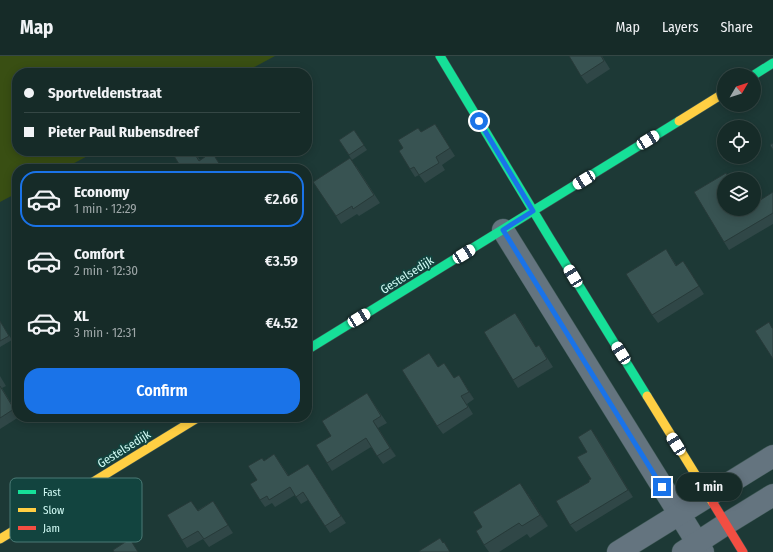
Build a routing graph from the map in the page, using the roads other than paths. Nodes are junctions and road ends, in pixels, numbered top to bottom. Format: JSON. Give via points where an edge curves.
{"nodes":[{"id":1,"x":440,"y":56,"type":"edge"},
{"id":2,"x":773,"y":63,"type":"edge"},
{"id":3,"x":761,"y":71,"type":"edge"},
{"id":4,"x":717,"y":97,"type":"edge"},
{"id":5,"x":533,"y":211,"type":"junction"},
{"id":6,"x":503,"y":230,"type":"junction"},
{"id":7,"x":312,"y":347,"type":"edge"},
{"id":8,"x":191,"y":422,"type":"edge"},
{"id":9,"x":773,"y":456,"type":"edge"},
{"id":10,"x":100,"y":478,"type":"edge"},
{"id":11,"x":773,"y":495,"type":"edge"},
{"id":12,"x":708,"y":496,"type":"junction"},
{"id":13,"x":679,"y":514,"type":"junction"},
{"id":14,"x":726,"y":524,"type":"junction"},
{"id":15,"x":10,"y":533,"type":"edge"},
{"id":16,"x":0,"y":539,"type":"edge"},
{"id":17,"x":695,"y":549,"type":"edge"},
{"id":18,"x":618,"y":552,"type":"edge"},
{"id":19,"x":743,"y":552,"type":"edge"}],
"edges":[{"from":1,"to":5,"type":"main road"},
{"from":2,"to":3,"type":"main road"},
{"from":4,"to":5,"type":"main road","name":"Gestelsedijk"},
{"from":5,"to":6,"type":"main road","name":"Gestelsedijk"},
{"from":5,"to":12,"type":"main road"},
{"from":6,"to":7,"type":"main road","name":"Gestelsedijk"},
{"from":6,"to":13,"type":"street"},
{"from":8,"to":10,"type":"main road","name":"Gestelsedijk"},
{"from":9,"to":12,"type":"street"},
{"from":11,"to":14,"type":"street"},
{"from":12,"to":13,"type":"street"},
{"from":12,"to":14,"type":"main road"},
{"from":13,"to":17,"type":"street"},
{"from":13,"to":18,"type":"street"},
{"from":14,"to":17,"type":"street"},
{"from":14,"to":19,"type":"main road"},
{"from":15,"to":16,"type":"main road","name":"Gestelsedijk"}]}
